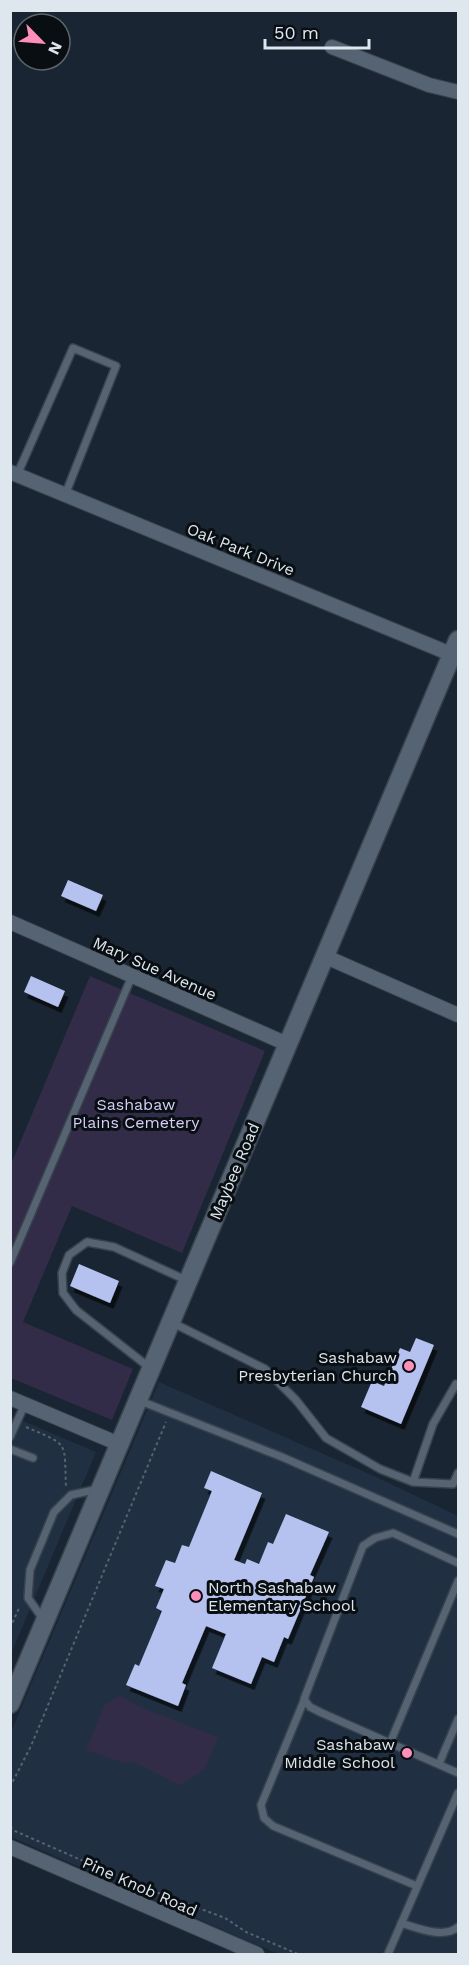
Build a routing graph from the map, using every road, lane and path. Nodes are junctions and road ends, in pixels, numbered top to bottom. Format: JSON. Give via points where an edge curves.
{"nodes":[{"id":1,"x":332,"y":47,"type":"dead end"},
{"id":2,"x":459,"y":92,"type":"edge"},
{"id":3,"x":14,"y":474,"type":"edge"},
{"id":4,"x":65,"y":495,"type":"junction"},
{"id":5,"x":456,"y":650,"type":"edge"},
{"id":6,"x":10,"y":922,"type":"edge"},
{"id":7,"x":324,"y":956,"type":"junction"},
{"id":8,"x":132,"y":976,"type":"junction"},
{"id":9,"x":459,"y":1015,"type":"edge"},
{"id":10,"x":287,"y":1044,"type":"junction"},
{"id":11,"x":10,"y":1263,"type":"edge"},
{"id":12,"x":188,"y":1281,"type":"junction"},
{"id":13,"x":171,"y":1322,"type":"junction"},
{"id":14,"x":151,"y":1369,"type":"junction"},
{"id":15,"x":459,"y":1385,"type":"edge"},
{"id":16,"x":10,"y":1398,"type":"edge"},
{"id":17,"x":138,"y":1400,"type":"junction"},
{"id":18,"x":25,"y":1404,"type":"junction"},
{"id":19,"x":170,"y":1412,"type":"junction"},
{"id":20,"x":10,"y":1437,"type":"edge"},
{"id":21,"x":119,"y":1444,"type":"junction"},
{"id":22,"x":10,"y":1449,"type":"edge"},
{"id":23,"x":33,"y":1458,"type":"dead end"},
{"id":24,"x":459,"y":1473,"type":"edge"},
{"id":25,"x":413,"y":1482,"type":"junction"},
{"id":26,"x":101,"y":1488,"type":"junction"},
{"id":27,"x":459,"y":1534,"type":"edge"},
{"id":28,"x":459,"y":1563,"type":"edge"},
{"id":29,"x":459,"y":1581,"type":"edge"},
{"id":30,"x":45,"y":1622,"type":"junction"},
{"id":31,"x":305,"y":1698,"type":"junction"},
{"id":32,"x":10,"y":1704,"type":"edge"},
{"id":33,"x":459,"y":1719,"type":"edge"},
{"id":34,"x":390,"y":1743,"type":"junction"},
{"id":35,"x":439,"y":1764,"type":"junction"},
{"id":36,"x":459,"y":1773,"type":"edge"},
{"id":37,"x":10,"y":1787,"type":"edge"},
{"id":38,"x":459,"y":1793,"type":"edge"},
{"id":39,"x":10,"y":1827,"type":"edge"},
{"id":40,"x":10,"y":1847,"type":"edge"},
{"id":41,"x":417,"y":1886,"type":"junction"},
{"id":42,"x":401,"y":1923,"type":"junction"},
{"id":43,"x":459,"y":1928,"type":"edge"},
{"id":44,"x":257,"y":1954,"type":"edge"},
{"id":45,"x":298,"y":1954,"type":"edge"},
{"id":46,"x":388,"y":1954,"type":"edge"}],
"edges":[{"from":1,"to":2,"type":"street","via":[[429,85]]},
{"from":3,"to":4,"type":"street","name":"Oak Park Drive"},
{"from":3,"to":4,"type":"lane","via":[[73,348],[116,366]]},
{"from":4,"to":5,"type":"street","name":"Oak Park Drive"},
{"from":5,"to":7,"type":"main road","name":"Maybee Road"},
{"from":6,"to":8,"type":"street","name":"Mary Sue Avenue"},
{"from":7,"to":9,"type":"street"},
{"from":7,"to":10,"type":"main road","name":"Maybee Road"},
{"from":8,"to":10,"type":"street","name":"Mary Sue Avenue"},
{"from":8,"to":11,"type":"lane"},
{"from":10,"to":12,"type":"main road","name":"Maybee Road"},
{"from":12,"to":13,"type":"main road","name":"Maybee Road"},
{"from":12,"to":14,"type":"lane","via":[[114,1247],[87,1242],[69,1255],[62,1273],[63,1293],[76,1310]]},
{"from":13,"to":14,"type":"main road","name":"Maybee Road"},
{"from":13,"to":25,"type":"lane","via":[[265,1369],[326,1438],[380,1470]]},
{"from":14,"to":17,"type":"main road","name":"Maybee Road"},
{"from":15,"to":25,"type":"lane","via":[[456,1384],[433,1424]]},
{"from":16,"to":18,"type":"street"},
{"from":17,"to":19,"type":"lane"},
{"from":17,"to":21,"type":"main road","name":"Maybee Road"},
{"from":18,"to":20,"type":"lane"},
{"from":18,"to":21,"type":"street"},
{"from":19,"to":27,"type":"lane"},
{"from":19,"to":37,"type":"path","via":[[31,1746]]},
{"from":21,"to":26,"type":"main road","name":"Maybee Road"},
{"from":22,"to":23,"type":"lane"},
{"from":24,"to":25,"type":"lane","via":[[453,1484]]},
{"from":26,"to":30,"type":"main road","name":"Maybee Road"},
{"from":26,"to":30,"type":"lane","via":[[71,1495],[54,1512],[30,1570],[28,1598]]},
{"from":28,"to":31,"type":"lane","via":[[393,1533],[363,1545]]},
{"from":29,"to":34,"type":"lane"},
{"from":30,"to":32,"type":"main road","name":"Maybee Road"},
{"from":31,"to":34,"type":"lane","via":[[310,1707]]},
{"from":31,"to":41,"type":"lane","via":[[261,1805],[264,1818],[273,1826]]},
{"from":33,"to":35,"type":"lane"},
{"from":34,"to":35,"type":"lane"},
{"from":35,"to":36,"type":"lane"},
{"from":38,"to":41,"type":"lane"},
{"from":39,"to":45,"type":"path","via":[[146,1888],[225,1918],[246,1932]]},
{"from":40,"to":44,"type":"street","name":"Pine Knob Road"},
{"from":41,"to":42,"type":"lane"},
{"from":42,"to":43,"type":"lane","via":[[429,1931],[453,1932]]},
{"from":42,"to":46,"type":"lane"}]}
